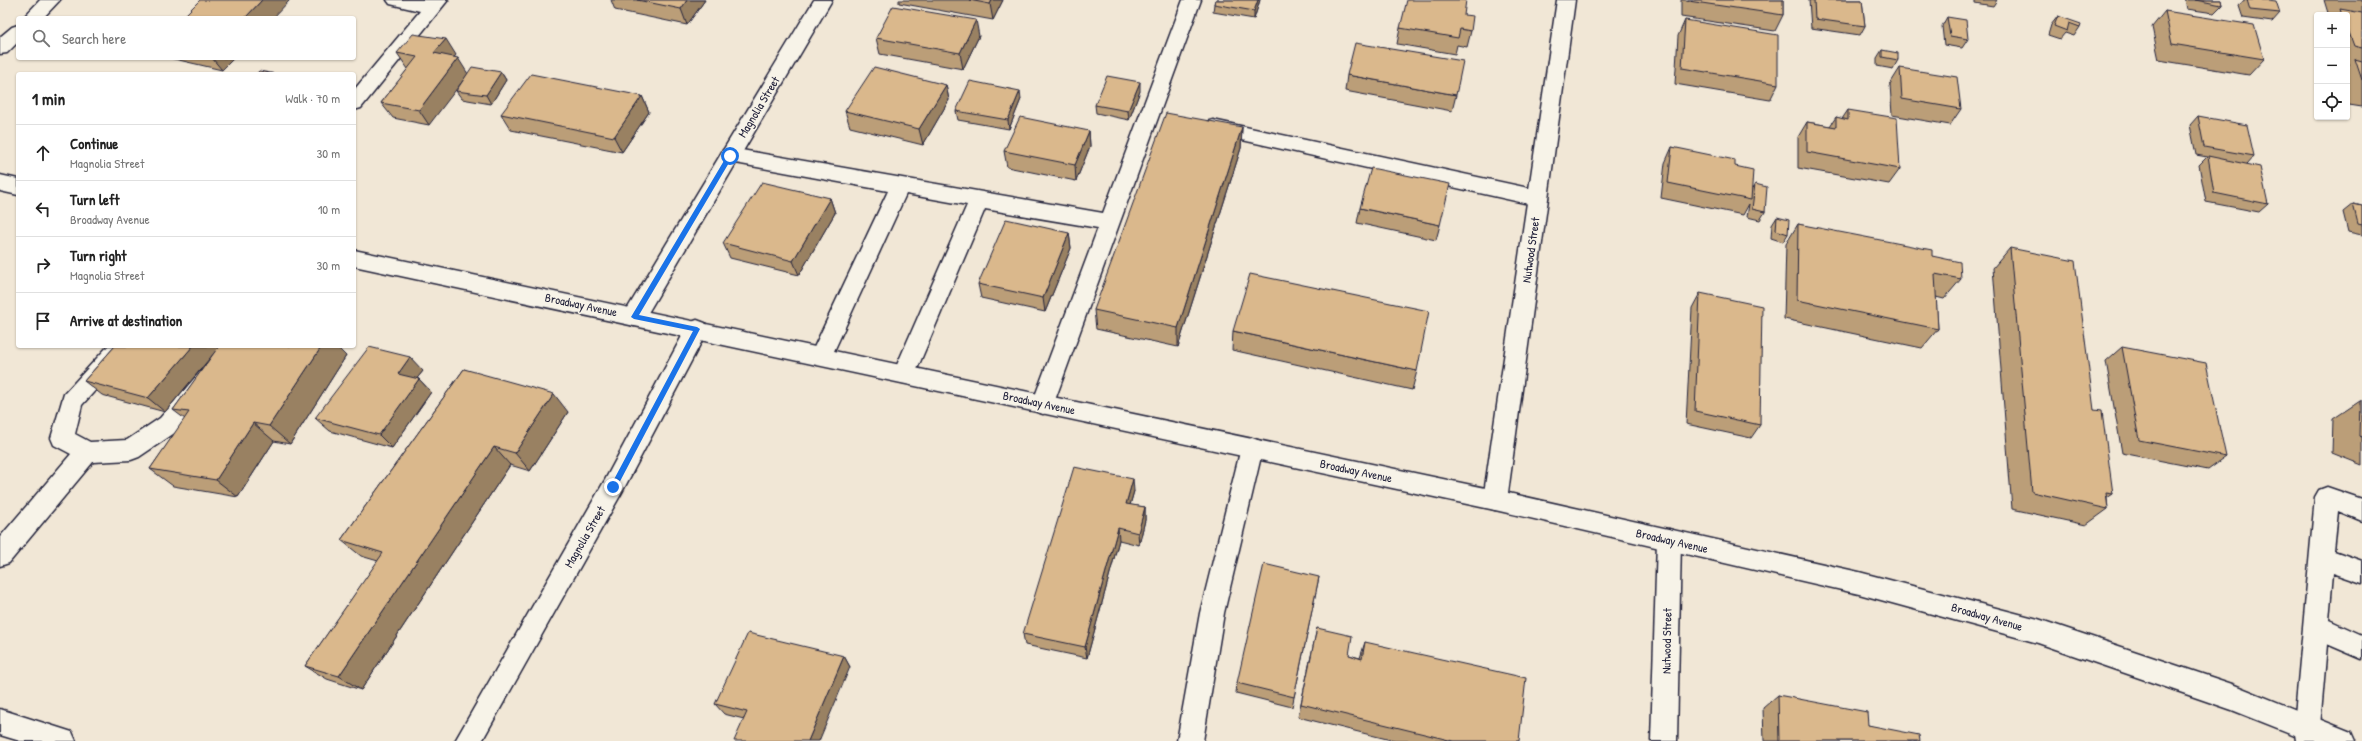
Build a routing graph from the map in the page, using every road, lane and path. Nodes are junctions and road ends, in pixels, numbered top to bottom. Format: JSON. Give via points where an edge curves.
{"nodes":[{"id":1,"x":52,"y":0,"type":"edge"},
{"id":2,"x":396,"y":0,"type":"edge"},
{"id":3,"x":823,"y":0,"type":"edge"},
{"id":4,"x":1192,"y":0,"type":"edge"},
{"id":5,"x":1566,"y":0,"type":"edge"},
{"id":6,"x":436,"y":3,"type":"edge"},
{"id":7,"x":34,"y":16,"type":"edge"},
{"id":8,"x":16,"y":33,"type":"edge"},
{"id":9,"x":0,"y":48,"type":"edge"},
{"id":10,"x":356,"y":101,"type":"edge"},
{"id":11,"x":1197,"y":124,"type":"edge"},
{"id":12,"x":730,"y":156,"type":"junction"},
{"id":13,"x":0,"y":183,"type":"edge"},
{"id":14,"x":900,"y":186,"type":"junction"},
{"id":15,"x":16,"y":187,"type":"edge"},
{"id":16,"x":1538,"y":198,"type":"junction"},
{"id":17,"x":979,"y":200,"type":"junction"},
{"id":18,"x":1110,"y":222,"type":"junction"},
{"id":19,"x":356,"y":258,"type":"edge"},
{"id":20,"x":634,"y":317,"type":"junction"},
{"id":21,"x":697,"y":329,"type":"junction"},
{"id":22,"x":120,"y":348,"type":"edge"},
{"id":23,"x":234,"y":348,"type":"edge"},
{"id":24,"x":821,"y":356,"type":"junction"},
{"id":25,"x":904,"y":374,"type":"junction"},
{"id":26,"x":1043,"y":404,"type":"junction"},
{"id":27,"x":1252,"y":448,"type":"junction"},
{"id":28,"x":87,"y":452,"type":"junction"},
{"id":29,"x":1495,"y":500,"type":"junction"},
{"id":30,"x":2362,"y":510,"type":"edge"},
{"id":31,"x":1669,"y":540,"type":"junction"},
{"id":32,"x":0,"y":555,"type":"edge"},
{"id":33,"x":2322,"y":558,"type":"junction"},
{"id":34,"x":2362,"y":572,"type":"edge"},
{"id":35,"x":2316,"y":627,"type":"junction"},
{"id":36,"x":2362,"y":646,"type":"edge"},
{"id":37,"x":0,"y":722,"type":"edge"},
{"id":38,"x":2308,"y":734,"type":"edge"},
{"id":39,"x":63,"y":741,"type":"edge"},
{"id":40,"x":468,"y":741,"type":"edge"},
{"id":41,"x":1190,"y":741,"type":"edge"},
{"id":42,"x":1664,"y":741,"type":"edge"},
{"id":43,"x":2342,"y":741,"type":"edge"}],
"edges":[{"from":1,"to":7,"type":"main road"},
{"from":2,"to":6,"type":"main road"},
{"from":3,"to":12,"type":"main road","name":"Magnolia Street"},
{"from":4,"to":18,"type":"main road","via":[[1158,115]]},
{"from":5,"to":16,"type":"main road","name":"Nutwood Street"},
{"from":6,"to":10,"type":"main road"},
{"from":8,"to":9,"type":"main road"},
{"from":11,"to":16,"type":"main road"},
{"from":12,"to":14,"type":"main road"},
{"from":12,"to":20,"type":"main road","name":"Magnolia Street"},
{"from":13,"to":15,"type":"main road"},
{"from":14,"to":17,"type":"main road"},
{"from":14,"to":24,"type":"main road"},
{"from":16,"to":29,"type":"main road","name":"Nutwood Street"},
{"from":17,"to":18,"type":"main road"},
{"from":17,"to":25,"type":"main road"},
{"from":18,"to":26,"type":"main road"},
{"from":19,"to":20,"type":"main road","name":"Broadway Avenue"},
{"from":20,"to":21,"type":"main road","name":"Broadway Avenue"},
{"from":21,"to":24,"type":"main road","name":"Broadway Avenue"},
{"from":21,"to":40,"type":"main road","name":"Magnolia Street","via":[[613,487]]},
{"from":22,"to":28,"type":"main road","via":[[72,401],[62,438]]},
{"from":23,"to":28,"type":"main road","via":[[168,425],[131,450]]},
{"from":24,"to":25,"type":"main road","name":"Broadway Avenue"},
{"from":25,"to":26,"type":"main road","name":"Broadway Avenue"},
{"from":26,"to":27,"type":"main road","name":"Broadway Avenue"},
{"from":27,"to":29,"type":"main road","name":"Broadway Avenue"},
{"from":27,"to":41,"type":"main road","via":[[1212,613]]},
{"from":28,"to":32,"type":"main road"},
{"from":29,"to":31,"type":"main road","name":"Broadway Avenue"},
{"from":30,"to":33,"type":"main road","via":[[2327,497]]},
{"from":31,"to":38,"type":"main road","name":"Broadway Avenue","via":[[1866,585],[2038,631],[2225,694]]},
{"from":31,"to":42,"type":"main road","name":"Nutwood Street"},
{"from":33,"to":34,"type":"main road"},
{"from":33,"to":35,"type":"main road"},
{"from":35,"to":36,"type":"main road"},
{"from":35,"to":38,"type":"main road"},
{"from":37,"to":39,"type":"main road"},
{"from":38,"to":43,"type":"main road","name":"Broadway Avenue"}]}
